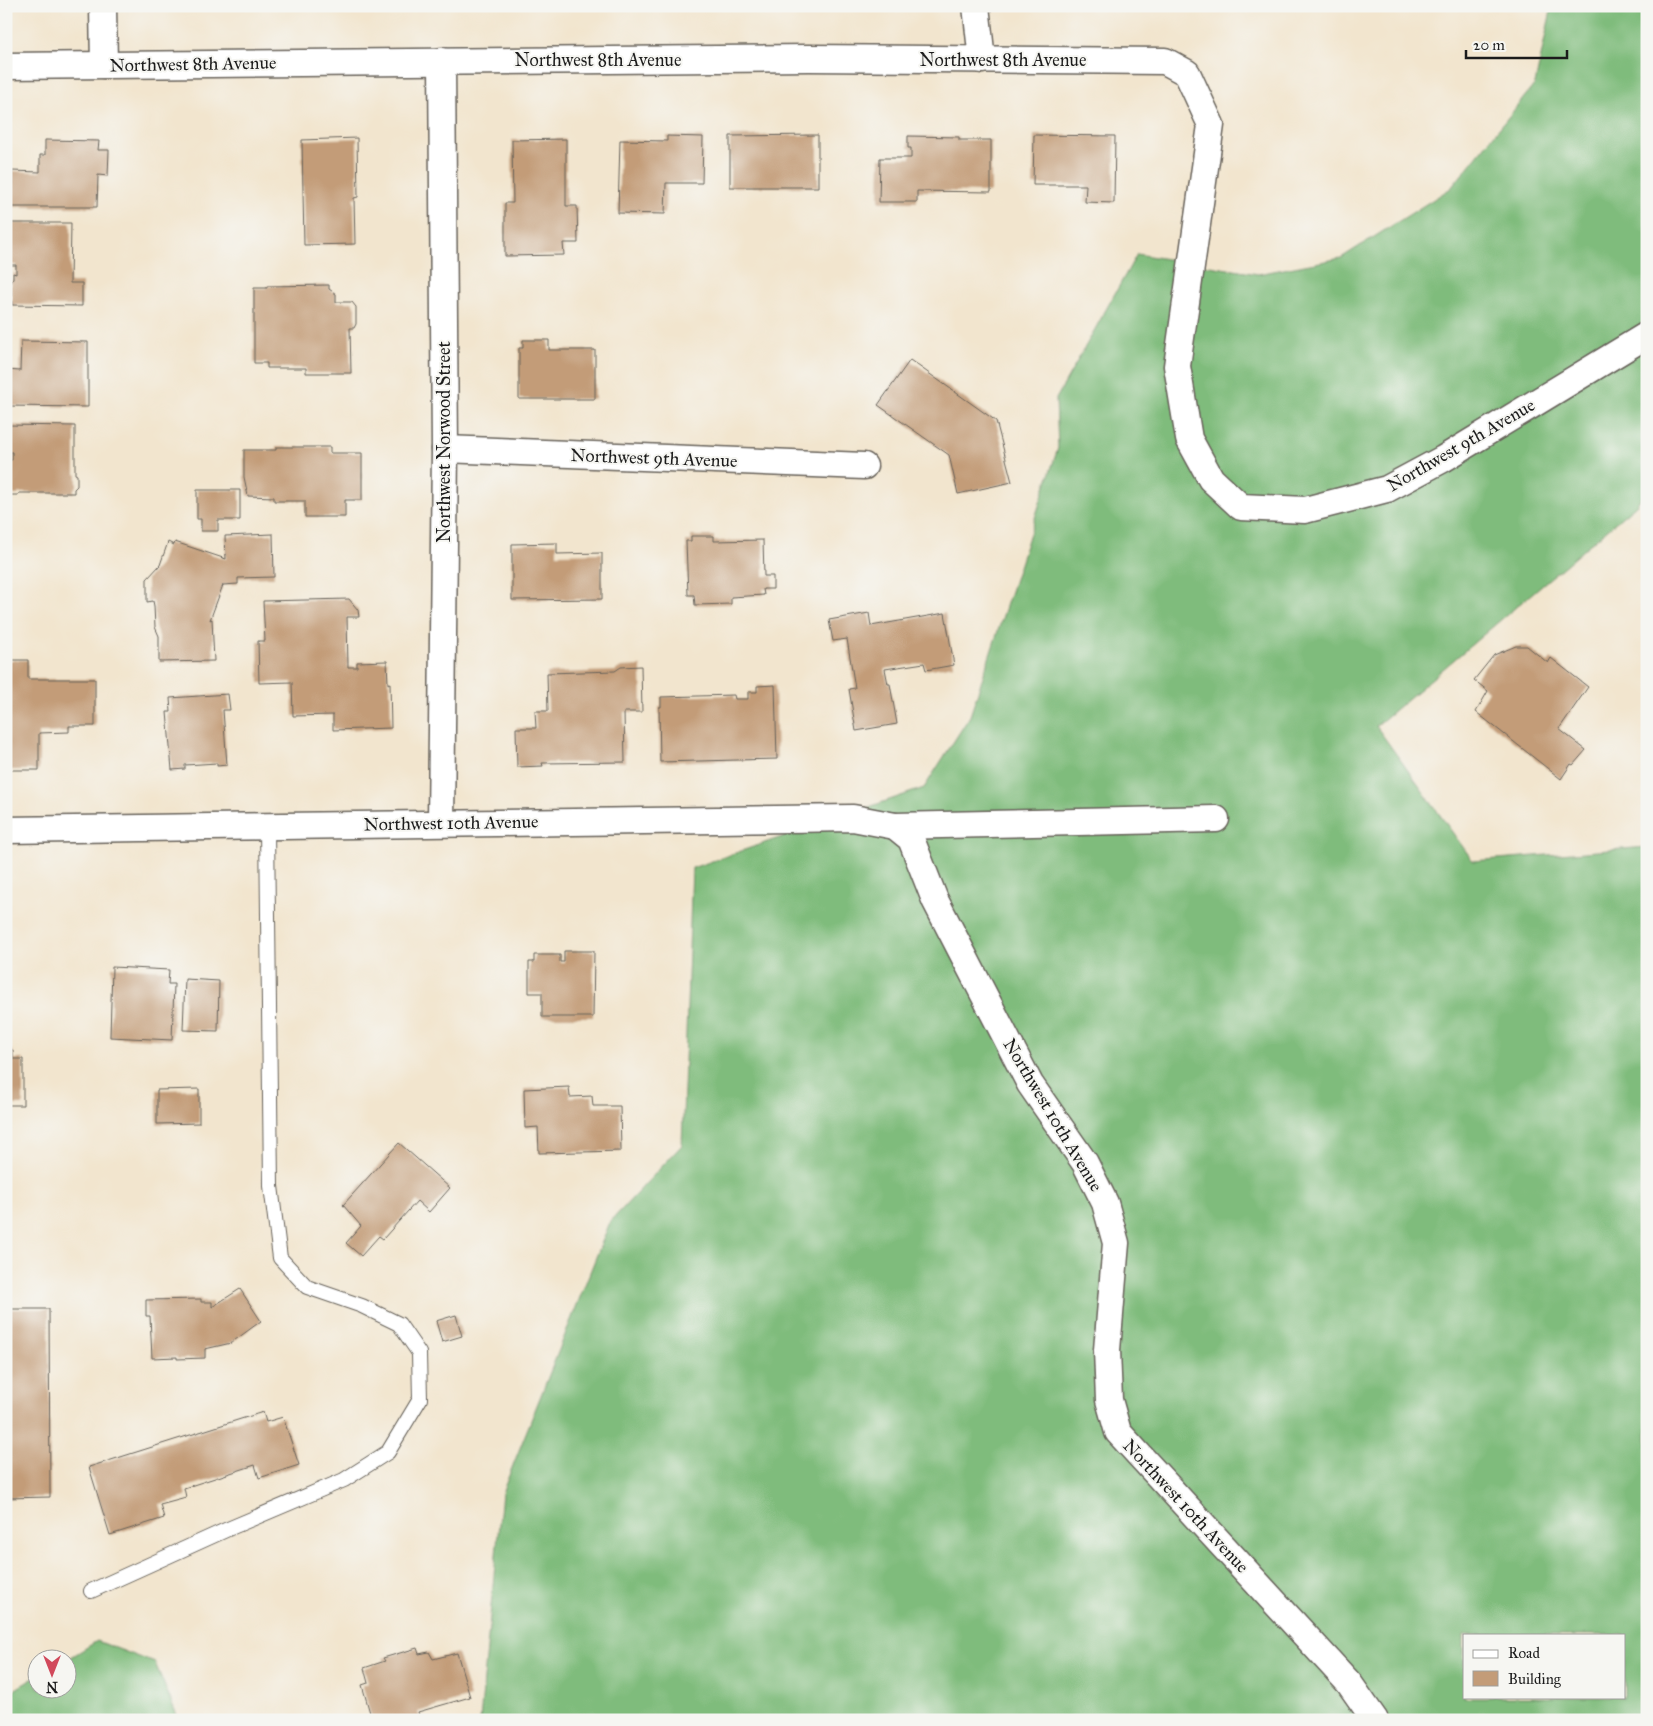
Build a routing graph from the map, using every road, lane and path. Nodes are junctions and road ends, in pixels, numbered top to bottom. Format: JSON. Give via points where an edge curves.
{"nodes":[{"id":1,"x":103,"y":6,"type":"edge"},
{"id":2,"x":976,"y":6,"type":"edge"},
{"id":3,"x":982,"y":60,"type":"junction"},
{"id":4,"x":442,"y":61,"type":"junction"},
{"id":5,"x":104,"y":65,"type":"junction"},
{"id":6,"x":6,"y":66,"type":"edge"},
{"id":7,"x":1187,"y":73,"type":"joint"},
{"id":8,"x":1647,"y":335,"type":"edge"},
{"id":9,"x":445,"y":450,"type":"junction"},
{"id":10,"x":864,"y":466,"type":"dead end"},
{"id":11,"x":1216,"y":819,"type":"dead end"},
{"id":12,"x":441,"y":823,"type":"junction"},
{"id":13,"x":267,"y":826,"type":"junction"},
{"id":14,"x":895,"y":826,"type":"junction"},
{"id":15,"x":6,"y":830,"type":"edge"},
{"id":16,"x":91,"y":1590,"type":"dead end"},
{"id":17,"x":1375,"y":1720,"type":"edge"}],
"edges":[{"from":1,"to":5,"type":"street"},
{"from":2,"to":3,"type":"street"},
{"from":3,"to":4,"type":"street","name":"Northwest 8th Avenue"},
{"from":3,"to":7,"type":"street","name":"Northwest 8th Avenue","via":[[1165,61]]},
{"from":4,"to":5,"type":"street","name":"Northwest 8th Avenue"},
{"from":4,"to":9,"type":"street","name":"Northwest Norwood Street"},
{"from":5,"to":6,"type":"street","name":"Northwest 8th Avenue"},
{"from":7,"to":8,"type":"street","name":"Northwest 9th Avenue","via":[[1211,125],[1177,366],[1189,439],[1211,478],[1241,507],[1305,510],[1387,489],[1443,459]]},
{"from":9,"to":10,"type":"street","name":"Northwest 9th Avenue"},
{"from":9,"to":12,"type":"street","name":"Northwest Norwood Street"},
{"from":11,"to":14,"type":"street","name":"Northwest 10th Avenue"},
{"from":12,"to":13,"type":"street","name":"Northwest 10th Avenue"},
{"from":12,"to":14,"type":"street","name":"Northwest 10th Avenue","via":[[853,818]]},
{"from":13,"to":15,"type":"street","name":"Northwest 10th Avenue"},
{"from":13,"to":16,"type":"lane","via":[[271,1186],[280,1258],[307,1287],[362,1306],[399,1324],[419,1353],[420,1399],[388,1452],[344,1480]]},
{"from":14,"to":17,"type":"street","name":"Northwest 10th Avenue","via":[[911,839],[936,900],[1030,1084],[1086,1163],[1106,1203],[1116,1243],[1107,1350],[1109,1400],[1118,1432],[1349,1683]]}]}
